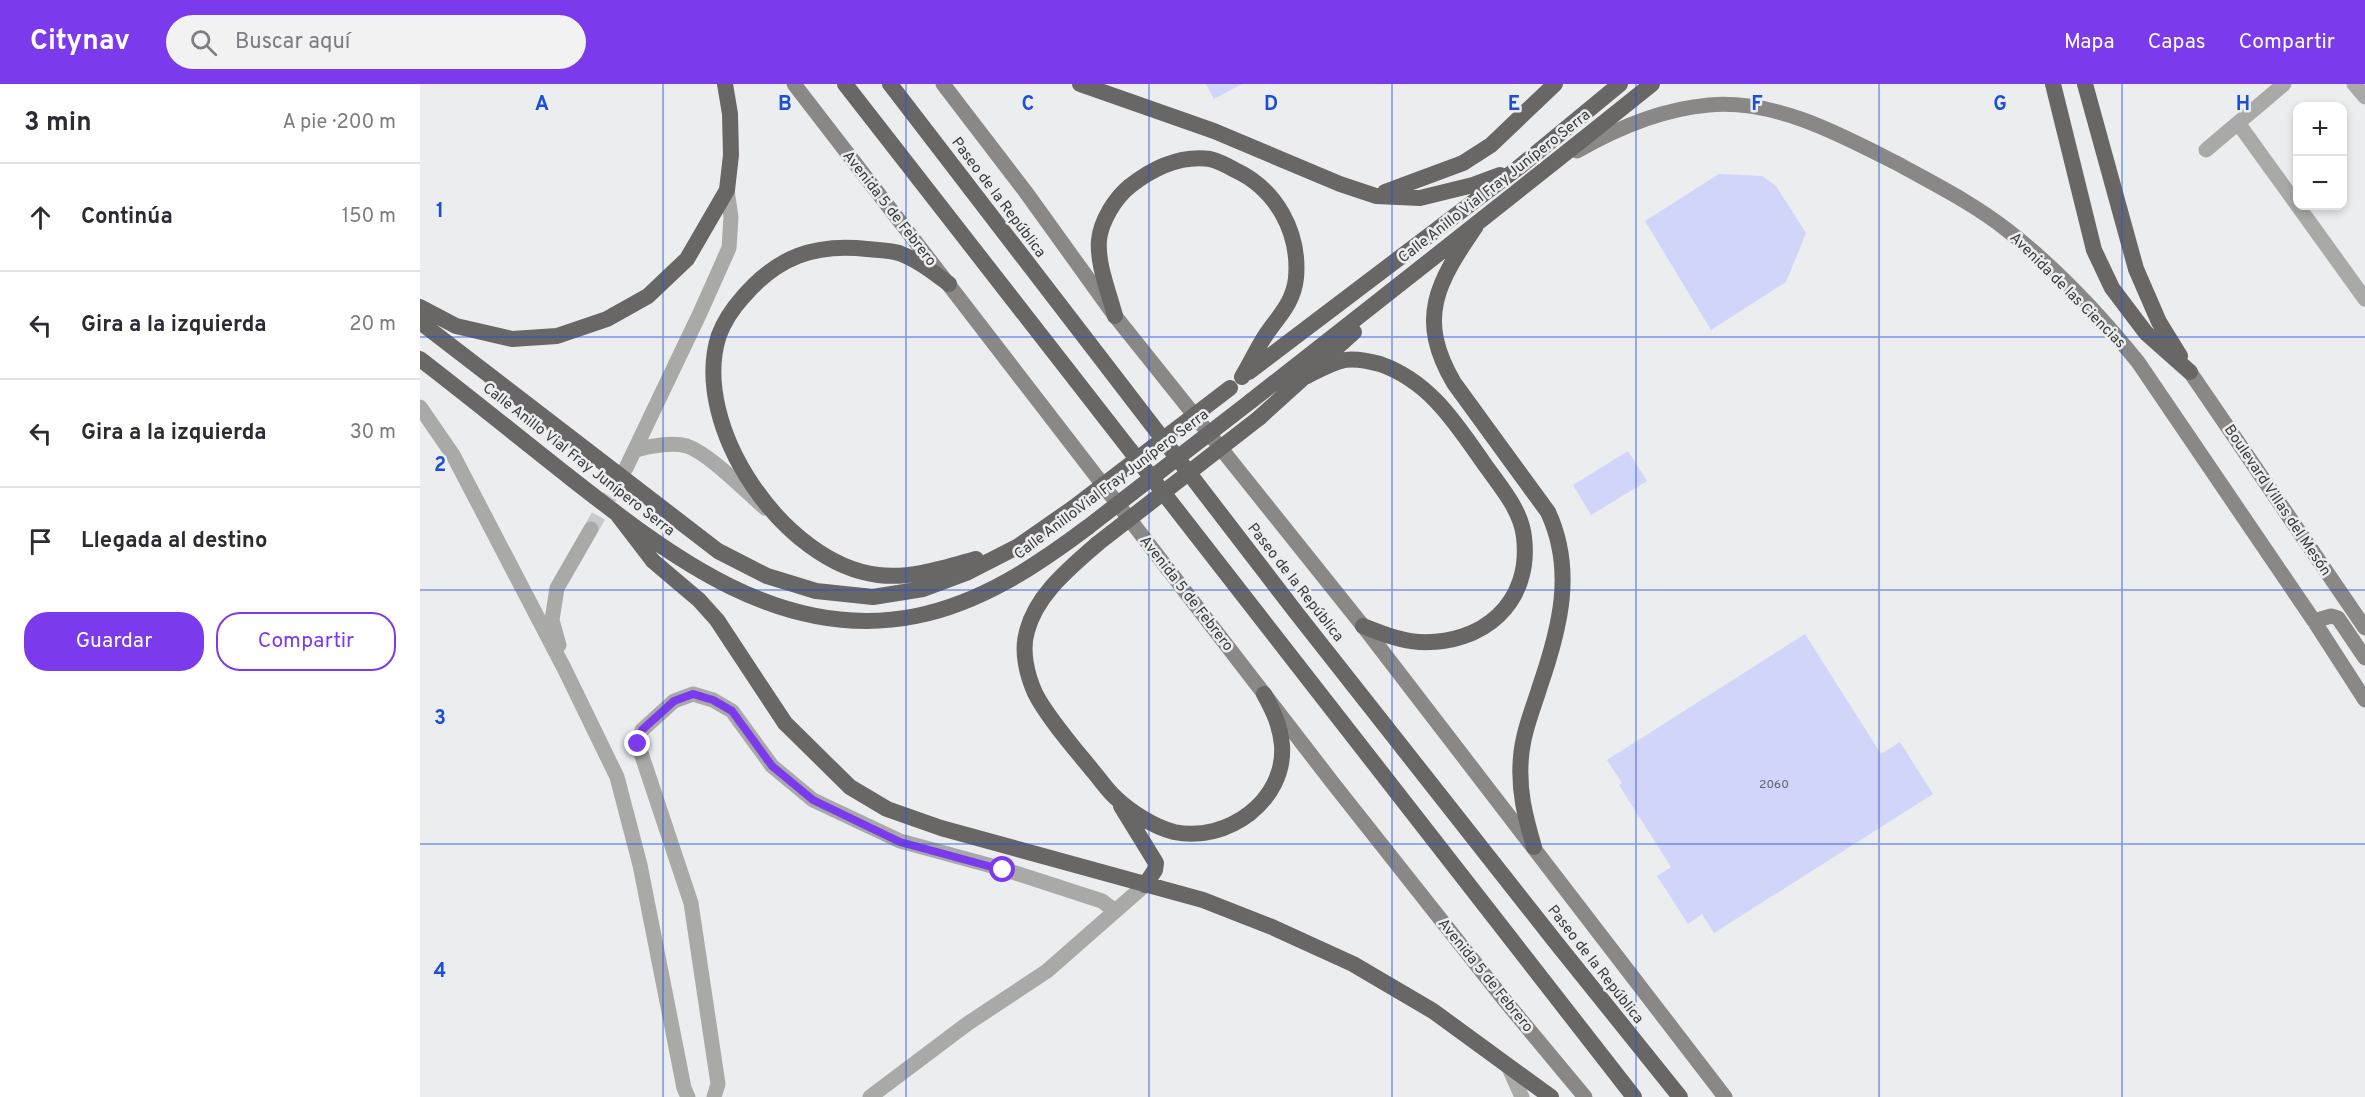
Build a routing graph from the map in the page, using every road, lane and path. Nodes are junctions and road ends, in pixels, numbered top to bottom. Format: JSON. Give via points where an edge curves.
{"nodes":[{"id":1,"x":724,"y":84,"type":"edge"},
{"id":2,"x":794,"y":84,"type":"edge"},
{"id":3,"x":845,"y":84,"type":"edge"},
{"id":4,"x":890,"y":84,"type":"edge"},
{"id":5,"x":943,"y":84,"type":"edge"},
{"id":6,"x":1080,"y":84,"type":"edge"},
{"id":7,"x":1555,"y":84,"type":"edge"},
{"id":8,"x":1620,"y":84,"type":"edge"},
{"id":9,"x":1652,"y":84,"type":"edge"},
{"id":10,"x":2053,"y":84,"type":"edge"},
{"id":11,"x":2085,"y":84,"type":"edge"},
{"id":12,"x":2284,"y":84,"type":"edge"},
{"id":13,"x":2355,"y":84,"type":"edge"},
{"id":14,"x":2365,"y":97,"type":"edge"},
{"id":15,"x":2238,"y":123,"type":"junction"},
{"id":16,"x":2206,"y":150,"type":"dead end"},
{"id":17,"x":1556,"y":162,"type":"junction"},
{"id":18,"x":1518,"y":168,"type":"junction"},
{"id":19,"x":727,"y":190,"type":"junction"},
{"id":20,"x":1376,"y":196,"type":"junction"},
{"id":21,"x":1476,"y":226,"type":"junction"},
{"id":22,"x":1421,"y":267,"type":"junction"},
{"id":23,"x":2359,"y":281,"type":"edge"},
{"id":24,"x":949,"y":284,"type":"junction"},
{"id":25,"x":2365,"y":298,"type":"edge"},
{"id":26,"x":420,"y":307,"type":"edge"},
{"id":27,"x":1115,"y":316,"type":"junction"},
{"id":28,"x":420,"y":322,"type":"edge"},
{"id":29,"x":420,"y":359,"type":"edge"},
{"id":30,"x":2190,"y":372,"type":"junction"},
{"id":31,"x":1307,"y":376,"type":"junction"},
{"id":32,"x":1236,"y":382,"type":"junction"},
{"id":33,"x":420,"y":407,"type":"edge"},
{"id":34,"x":636,"y":450,"type":"junction"},
{"id":35,"x":626,"y":468,"type":"tunnel mouth"},
{"id":36,"x":617,"y":514,"type":"junction"},
{"id":37,"x":591,"y":529,"type":"tunnel mouth"},
{"id":38,"x":811,"y":547,"type":"junction"},
{"id":39,"x":1017,"y":548,"type":"junction"},
{"id":40,"x":2314,"y":621,"type":"junction"},
{"id":41,"x":1363,"y":626,"type":"junction"},
{"id":42,"x":2365,"y":628,"type":"edge"},
{"id":43,"x":2365,"y":658,"type":"edge"},
{"id":44,"x":565,"y":670,"type":"junction"},
{"id":45,"x":1264,"y":694,"type":"junction"},
{"id":46,"x":2365,"y":700,"type":"edge"},
{"id":47,"x":1116,"y":798,"type":"junction"},
{"id":48,"x":1534,"y":848,"type":"junction"},
{"id":49,"x":1145,"y":885,"type":"junction"},
{"id":50,"x":1115,"y":911,"type":"junction"},
{"id":51,"x":1509,"y":1068,"type":"junction"},
{"id":52,"x":688,"y":1097,"type":"edge"},
{"id":53,"x":714,"y":1097,"type":"edge"},
{"id":54,"x":870,"y":1097,"type":"edge"},
{"id":55,"x":1522,"y":1097,"type":"edge"},
{"id":56,"x":1551,"y":1097,"type":"edge"},
{"id":57,"x":1585,"y":1097,"type":"edge"},
{"id":58,"x":1634,"y":1097,"type":"edge"},
{"id":59,"x":1680,"y":1097,"type":"edge"},
{"id":60,"x":1725,"y":1097,"type":"edge"}],
"edges":[{"from":1,"to":19,"type":"highway","via":[[730,114]]},
{"from":2,"to":24,"type":"main road","name":"Avenida 5 de Febrero"},
{"from":3,"to":58,"type":"highway"},
{"from":4,"to":59,"type":"highway","name":"Paseo de la República","via":[[1291,606]]},
{"from":5,"to":27,"type":"main road"},
{"from":6,"to":20,"type":"highway","via":[[1214,131]]},
{"from":7,"to":20,"type":"highway","via":[[1491,146],[1463,163]]},
{"from":8,"to":18,"type":"highway","name":"Calle Anillo Vial Fray Junípero Serra"},
{"from":9,"to":17,"type":"highway","name":"Calle Anillo Vial Fray Junípero Serra"},
{"from":10,"to":30,"type":"highway","via":[[2094,250],[2112,288],[2146,333]]},
{"from":11,"to":30,"type":"highway","via":[[2136,269],[2158,322]]},
{"from":12,"to":15,"type":"street"},
{"from":13,"to":14,"type":"street"},
{"from":15,"to":16,"type":"street"},
{"from":15,"to":23,"type":"street"},
{"from":17,"to":21,"type":"highway","name":"Calle Anillo Vial Fray Junípero Serra"},
{"from":17,"to":40,"type":"main road","name":"Avenida de las Ciencias","via":[[1640,120],[1709,105],[1746,106],[1791,115],[1860,145],[1972,204],[2056,274],[2120,339]]},
{"from":18,"to":20,"type":"highway","via":[[1473,185],[1420,198]]},
{"from":18,"to":32,"type":"highway","name":"Calle Anillo Vial Fray Junípero Serra"},
{"from":19,"to":26,"type":"highway","via":[[687,259],[648,296],[607,319],[557,336],[512,339],[456,326]]},
{"from":19,"to":34,"type":"street","via":[[731,217],[729,248]]},
{"from":21,"to":22,"type":"highway","name":"Calle Anillo Vial Fray Junípero Serra"},
{"from":21,"to":48,"type":"highway","via":[[1438,293],[1433,319],[1435,342],[1454,383],[1548,512],[1557,531],[1564,579],[1562,607],[1521,754],[1519,788]]},
{"from":22,"to":31,"type":"highway"},
{"from":22,"to":36,"type":"highway","name":"Calle Anillo Vial Fray Junípero Serra","bridge":true,"via":[[1039,563],[962,603],[916,616],[866,621],[819,617],[774,606],[731,589]]},
{"from":23,"to":25,"type":"street"},
{"from":24,"to":38,"type":"highway","via":[[896,252],[827,247],[789,258],[759,278],[735,306],[719,335],[713,371],[717,411],[727,441],[769,507]]},
{"from":24,"to":45,"type":"main road","name":"Avenida 5 de Febrero"},
{"from":27,"to":32,"type":"highway","via":[[1099,259],[1099,238],[1109,211],[1121,194],[1156,167],[1174,161],[1210,159],[1252,177],[1283,214],[1295,240],[1296,279],[1280,319]]},
{"from":27,"to":41,"type":"main road"},
{"from":28,"to":39,"type":"highway","name":"Calle Anillo Vial Fray Junípero Serra","via":[[718,551],[767,576],[816,591],[873,597],[922,589]]},
{"from":29,"to":36,"type":"highway","name":"Calle Anillo Vial Fray Junípero Serra"},
{"from":30,"to":42,"type":"main road","name":"Boulevard Villas del Mesón"},
{"from":31,"to":41,"type":"highway","via":[[1332,364],[1362,360],[1392,368],[1413,380],[1448,412],[1515,509],[1524,535],[1525,562],[1518,589],[1501,616],[1477,632],[1451,640],[1419,642]]},
{"from":31,"to":47,"type":"highway","bridge":true,"via":[[1097,544],[1040,602],[1026,633],[1025,664],[1036,694],[1069,742]]},
{"from":32,"to":39,"type":"highway","name":"Calle Anillo Vial Fray Junípero Serra","bridge":true},
{"from":33,"to":44,"type":"street","via":[[453,455]]},
{"from":34,"to":35,"type":"street"},
{"from":34,"to":38,"type":"street","via":[[651,445],[687,446],[709,460]]},
{"from":36,"to":49,"type":"highway","via":[[653,561],[717,620],[785,723],[850,787],[887,809],[941,828]]},
{"from":37,"to":44,"type":"street","via":[[557,588],[552,620]]},
{"from":38,"to":39,"type":"highway","via":[[853,569],[879,575],[924,573]]},
{"from":40,"to":43,"type":"main road","via":[[2338,618]]},
{"from":40,"to":46,"type":"main road","name":"Avenida de las Ciencias"},
{"from":41,"to":48,"type":"main road"},
{"from":44,"to":52,"type":"street","via":[[617,777]]},
{"from":45,"to":47,"type":"highway","via":[[1277,718],[1282,746],[1280,764],[1267,796],[1241,820],[1208,833],[1173,832],[1157,826]]},
{"from":45,"to":57,"type":"main road","name":"Avenida 5 de Febrero"},
{"from":47,"to":49,"type":"highway","via":[[1156,863]]},
{"from":48,"to":60,"type":"main road"},
{"from":49,"to":50,"type":"street"},
{"from":49,"to":51,"type":"highway","via":[[1203,900],[1353,964],[1433,1011]]},
{"from":50,"to":53,"type":"street","via":[[1102,901],[900,842],[813,800],[772,766],[732,711],[693,694],[674,701],[642,730],[638,744],[691,903],[718,1084]]},
{"from":50,"to":54,"type":"street","via":[[1047,971],[967,1024]]},
{"from":51,"to":55,"type":"street"},
{"from":51,"to":56,"type":"highway"}]}
